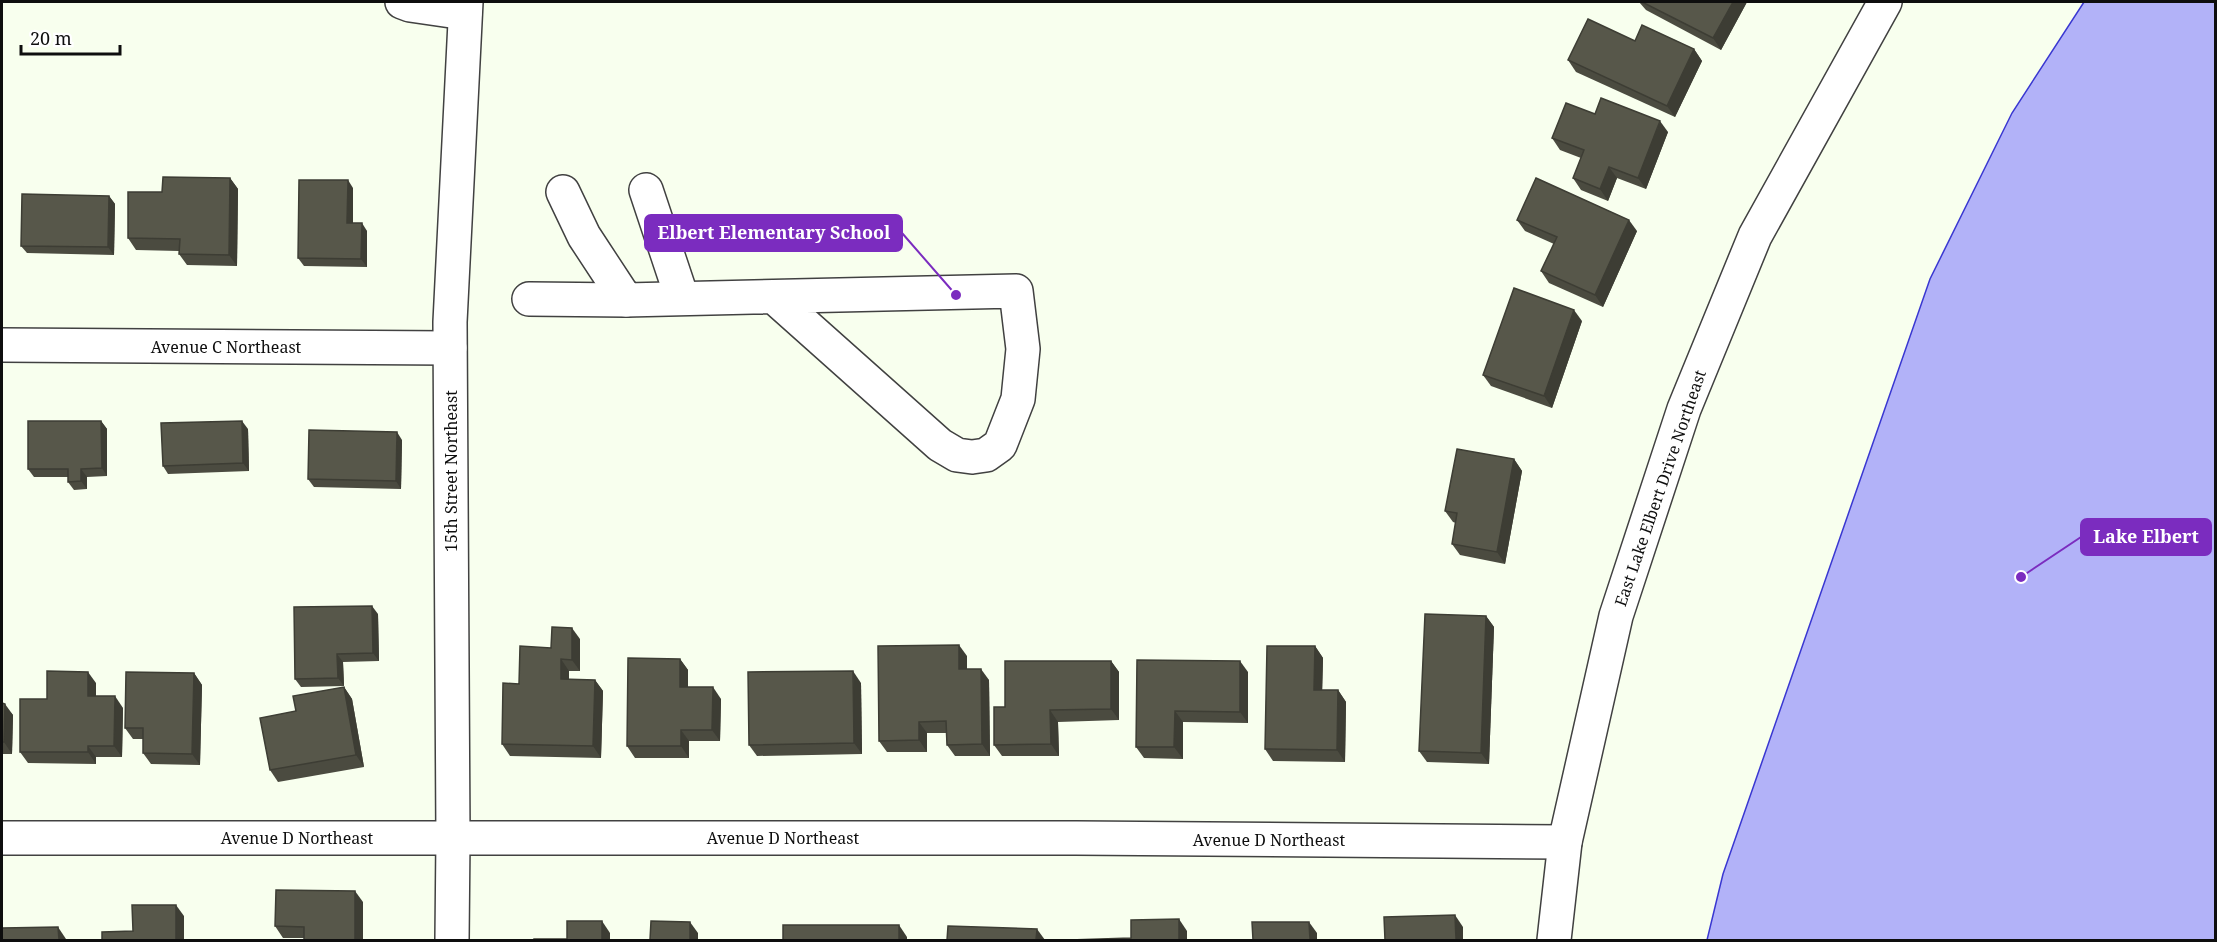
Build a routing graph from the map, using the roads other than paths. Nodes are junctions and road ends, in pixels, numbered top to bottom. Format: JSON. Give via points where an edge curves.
{"nodes":[{"id":1,"x":402,"y":2,"type":"edge"},
{"id":2,"x":1885,"y":2,"type":"edge"},
{"id":3,"x":466,"y":7,"type":"edge"},
{"id":4,"x":646,"y":190,"type":"dead end"},
{"id":5,"x":563,"y":192,"type":"dead end"},
{"id":6,"x":774,"y":297,"type":"junction"},
{"id":7,"x":682,"y":298,"type":"junction"},
{"id":8,"x":529,"y":299,"type":"dead end"},
{"id":9,"x":626,"y":300,"type":"junction"},
{"id":10,"x":2,"y":345,"type":"edge"},
{"id":11,"x":450,"y":348,"type":"junction"},
{"id":12,"x":2,"y":838,"type":"edge"},
{"id":13,"x":453,"y":838,"type":"junction"},
{"id":14,"x":1565,"y":842,"type":"junction"},
{"id":15,"x":452,"y":940,"type":"edge"},
{"id":16,"x":1554,"y":940,"type":"edge"}],
"edges":[{"from":1,"to":3,"type":"street"},
{"from":2,"to":14,"type":"street","name":"East Lake Elbert Drive Northeast","via":[[1755,236],[1684,409],[1616,616]]},
{"from":3,"to":11,"type":"street","name":"15th Street Northeast"},
{"from":4,"to":7,"type":"street"},
{"from":5,"to":9,"type":"street","via":[[584,236]]},
{"from":6,"to":6,"type":"street","via":[[1016,291],[1023,349],[1018,399],[1000,445],[986,455],[972,457],[957,455],[940,445]]},
{"from":6,"to":7,"type":"street"},
{"from":7,"to":9,"type":"street"},
{"from":8,"to":9,"type":"street"},
{"from":10,"to":11,"type":"street","name":"Avenue C Northeast"},
{"from":11,"to":13,"type":"street","name":"15th Street Northeast"},
{"from":12,"to":13,"type":"street","name":"Avenue D Northeast"},
{"from":13,"to":14,"type":"street","name":"Avenue D Northeast"},
{"from":13,"to":15,"type":"street","name":"15th Street Northeast"},
{"from":14,"to":16,"type":"street","name":"East Lake Elbert Drive Northeast"}]}
